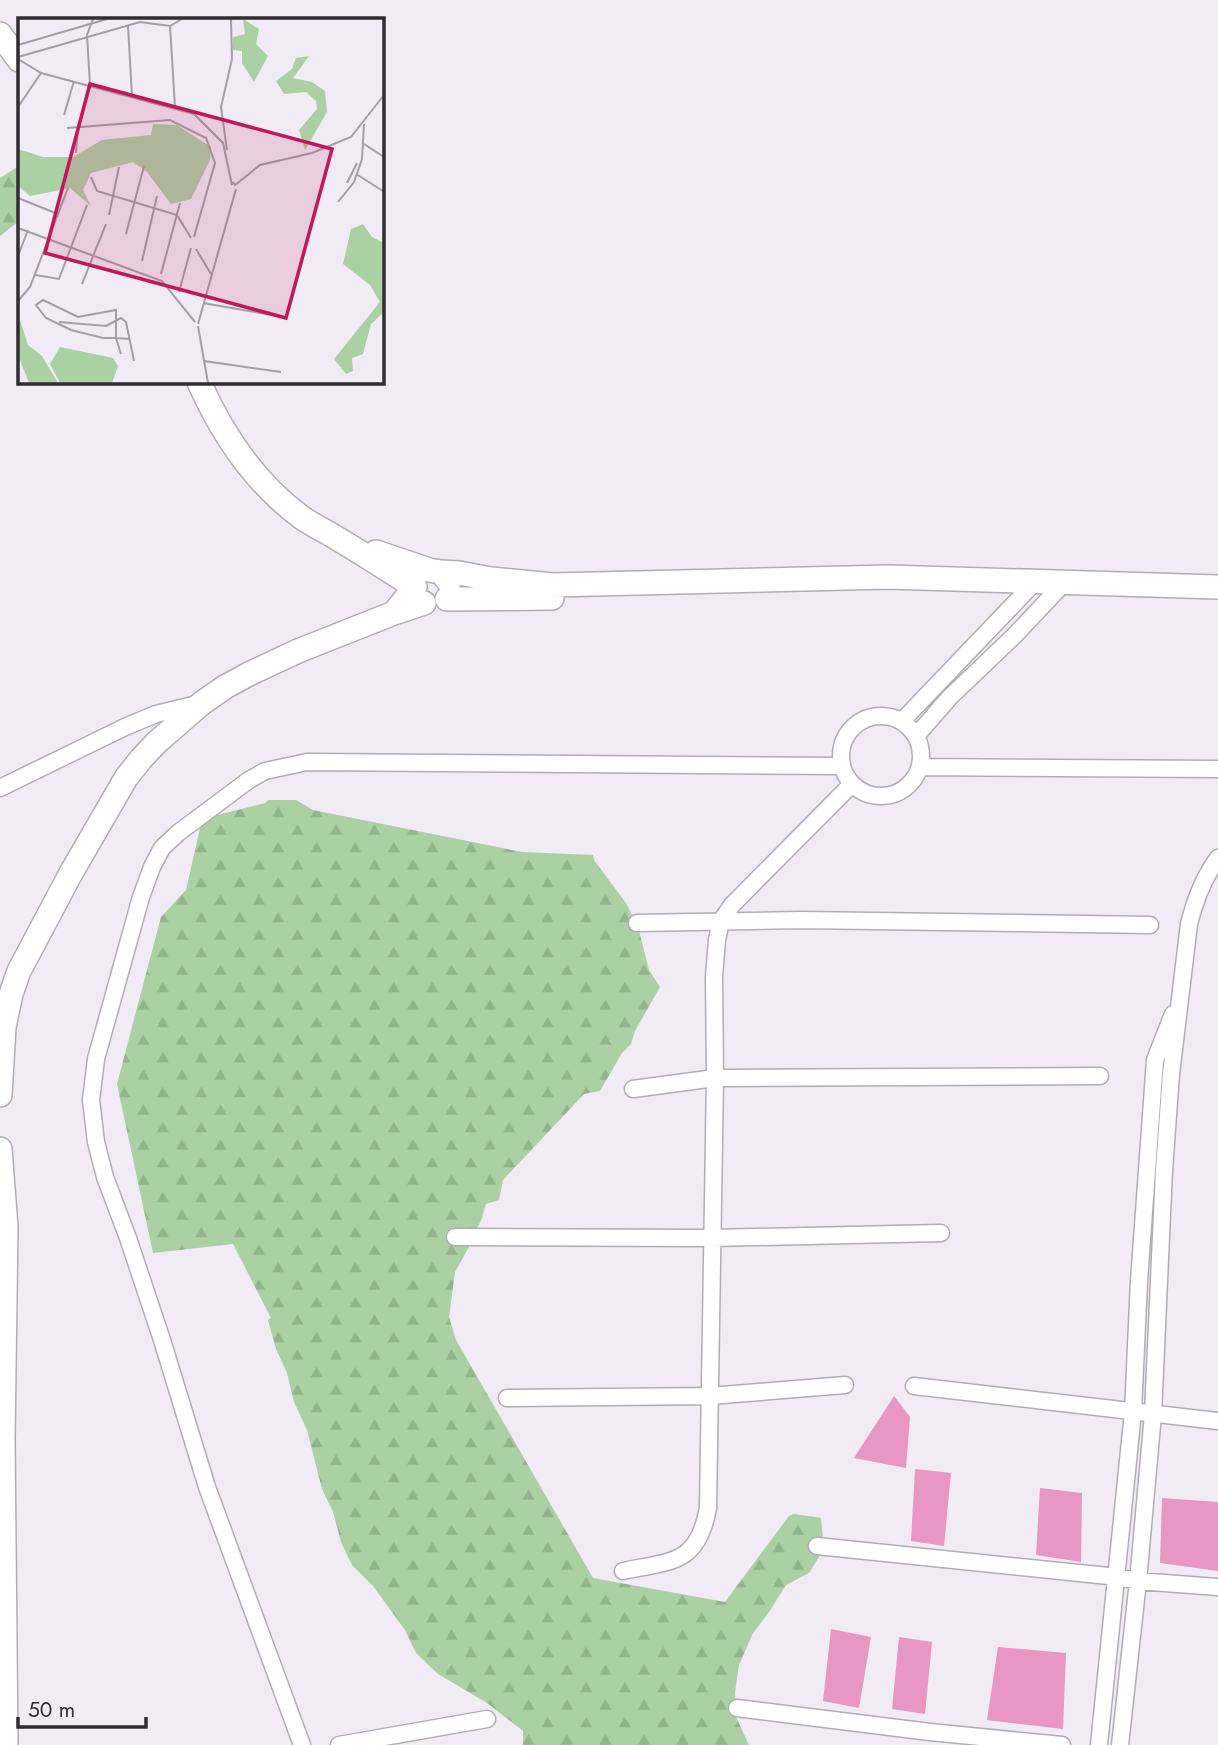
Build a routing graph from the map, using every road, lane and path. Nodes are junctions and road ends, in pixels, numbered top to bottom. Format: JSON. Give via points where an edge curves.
{"nodes":[{"id":1,"x":0,"y":34,"type":"edge"},
{"id":2,"x":18,"y":59,"type":"edge"},
{"id":3,"x":199,"y":383,"type":"edge"},
{"id":4,"x":431,"y":586,"type":"junction"},
{"id":5,"x":1218,"y":587,"type":"edge"},
{"id":6,"x":1042,"y":590,"type":"junction"},
{"id":7,"x":1218,"y":603,"type":"edge"},
{"id":8,"x":937,"y":683,"type":"junction"},
{"id":9,"x":950,"y":697,"type":"junction"},
{"id":10,"x":202,"y":703,"type":"junction"},
{"id":11,"x":902,"y":721,"type":"junction"},
{"id":12,"x":916,"y":736,"type":"junction"},
{"id":13,"x":842,"y":766,"type":"junction"},
{"id":14,"x":920,"y":767,"type":"junction"},
{"id":15,"x":1218,"y":769,"type":"edge"},
{"id":16,"x":852,"y":785,"type":"junction"},
{"id":17,"x":0,"y":788,"type":"edge"},
{"id":18,"x":1218,"y":858,"type":"edge"},
{"id":19,"x":721,"y":921,"type":"junction"},
{"id":20,"x":637,"y":923,"type":"dead end"},
{"id":21,"x":1150,"y":925,"type":"dead end"},
{"id":22,"x":1181,"y":992,"type":"junction"},
{"id":23,"x":1100,"y":1076,"type":"dead end"},
{"id":24,"x":715,"y":1079,"type":"junction"},
{"id":25,"x":633,"y":1089,"type":"dead end"},
{"id":26,"x":0,"y":1095,"type":"edge"},
{"id":27,"x":0,"y":1149,"type":"edge"},
{"id":28,"x":1147,"y":1169,"type":"junction"},
{"id":29,"x":1164,"y":1170,"type":"junction"},
{"id":30,"x":942,"y":1233,"type":"dead end"},
{"id":31,"x":455,"y":1237,"type":"dead end"},
{"id":32,"x":711,"y":1238,"type":"junction"},
{"id":33,"x":1139,"y":1281,"type":"junction"},
{"id":34,"x":1160,"y":1282,"type":"junction"},
{"id":35,"x":1138,"y":1323,"type":"junction"},
{"id":36,"x":1157,"y":1325,"type":"junction"},
{"id":37,"x":845,"y":1385,"type":"dead end"},
{"id":38,"x":914,"y":1386,"type":"dead end"},
{"id":39,"x":710,"y":1396,"type":"junction"},
{"id":40,"x":507,"y":1398,"type":"dead end"},
{"id":41,"x":1133,"y":1412,"type":"junction"},
{"id":42,"x":1153,"y":1414,"type":"junction"},
{"id":43,"x":1218,"y":1420,"type":"edge"},
{"id":44,"x":1,"y":1440,"type":"edge"},
{"id":45,"x":817,"y":1546,"type":"dead end"},
{"id":46,"x":623,"y":1571,"type":"dead end"},
{"id":47,"x":1118,"y":1577,"type":"junction"},
{"id":48,"x":1138,"y":1581,"type":"junction"},
{"id":49,"x":1218,"y":1587,"type":"edge"},
{"id":50,"x":737,"y":1708,"type":"dead end"},
{"id":51,"x":487,"y":1719,"type":"dead end"},
{"id":52,"x":929,"y":1738,"type":"edge"},
{"id":53,"x":4,"y":1744,"type":"edge"},
{"id":54,"x":302,"y":1745,"type":"edge"},
{"id":55,"x":339,"y":1745,"type":"edge"},
{"id":56,"x":1062,"y":1745,"type":"edge"},
{"id":57,"x":1100,"y":1745,"type":"edge"},
{"id":58,"x":1120,"y":1745,"type":"edge"}],
"edges":[{"from":1,"to":2,"type":"street"},
{"from":3,"to":4,"type":"street","via":[[241,456],[302,518]]},
{"from":4,"to":6,"type":"street","via":[[657,597]]},
{"from":4,"to":10,"type":"street","via":[[394,613],[271,663]]},
{"from":5,"to":6,"type":"street"},
{"from":6,"to":7,"type":"street"},
{"from":6,"to":8,"type":"street"},
{"from":6,"to":9,"type":"street","via":[[1015,635]]},
{"from":8,"to":9,"type":"street"},
{"from":8,"to":11,"type":"street"},
{"from":9,"to":12,"type":"street"},
{"from":10,"to":17,"type":"street","via":[[125,727]]},
{"from":10,"to":26,"type":"street","via":[[156,743],[126,778],[19,971],[4,1027]]},
{"from":11,"to":12,"type":"street"},
{"from":11,"to":13,"type":"street","via":[[881,715],[861,721],[846,735]]},
{"from":12,"to":14,"type":"street"},
{"from":13,"to":16,"type":"street"},
{"from":13,"to":54,"type":"street","via":[[307,762],[265,771],[248,780],[162,848],[141,897],[96,1059],[91,1100],[96,1142],[207,1487]]},
{"from":14,"to":15,"type":"street"},
{"from":14,"to":16,"type":"street","via":[[910,785],[891,796],[871,795]]},
{"from":16,"to":19,"type":"street"},
{"from":18,"to":22,"type":"street","via":[[1193,906]]},
{"from":19,"to":20,"type":"street"},
{"from":19,"to":21,"type":"street"},
{"from":19,"to":24,"type":"street","via":[[714,976]]},
{"from":22,"to":28,"type":"street","via":[[1155,1060]]},
{"from":22,"to":29,"type":"street"},
{"from":23,"to":24,"type":"street"},
{"from":24,"to":25,"type":"street"},
{"from":24,"to":32,"type":"street"},
{"from":27,"to":44,"type":"street","via":[[6,1227]]},
{"from":28,"to":29,"type":"street"},
{"from":28,"to":33,"type":"street"},
{"from":29,"to":34,"type":"street"},
{"from":30,"to":32,"type":"street"},
{"from":31,"to":32,"type":"street"},
{"from":32,"to":39,"type":"street"},
{"from":33,"to":34,"type":"street"},
{"from":33,"to":35,"type":"street"},
{"from":34,"to":36,"type":"street"},
{"from":35,"to":36,"type":"street"},
{"from":35,"to":41,"type":"street"},
{"from":36,"to":42,"type":"street"},
{"from":37,"to":39,"type":"street"},
{"from":38,"to":41,"type":"street"},
{"from":39,"to":40,"type":"street"},
{"from":39,"to":46,"type":"street","via":[[708,1508],[701,1534],[688,1553]]},
{"from":41,"to":42,"type":"street"},
{"from":41,"to":47,"type":"street"},
{"from":42,"to":43,"type":"street"},
{"from":42,"to":48,"type":"street"},
{"from":44,"to":53,"type":"street"},
{"from":45,"to":47,"type":"street"},
{"from":47,"to":48,"type":"street"},
{"from":47,"to":57,"type":"street"},
{"from":48,"to":49,"type":"street"},
{"from":48,"to":58,"type":"street"},
{"from":50,"to":52,"type":"street"},
{"from":51,"to":55,"type":"street"},
{"from":52,"to":56,"type":"street"}]}
